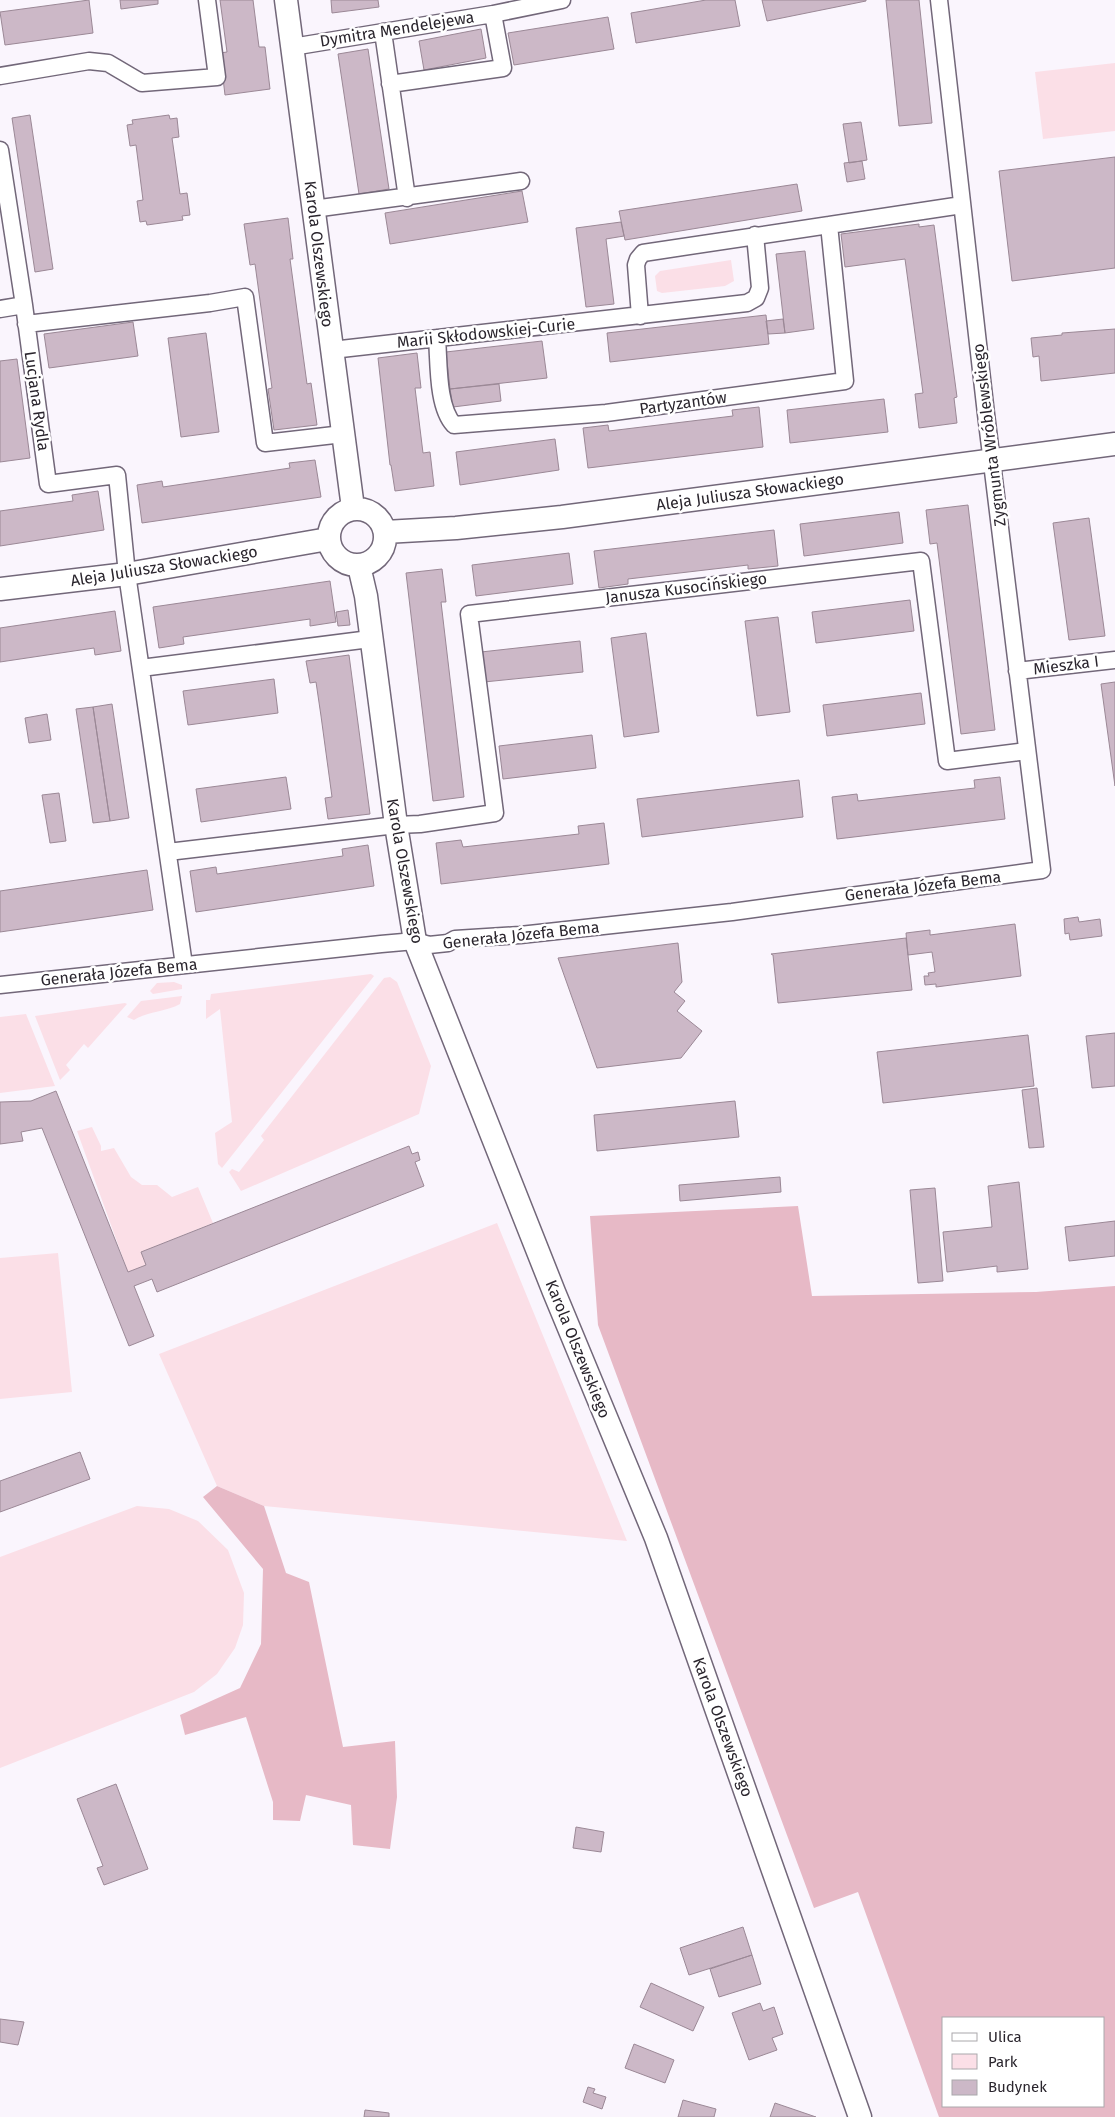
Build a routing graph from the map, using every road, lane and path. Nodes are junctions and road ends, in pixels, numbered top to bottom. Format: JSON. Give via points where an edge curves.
{"nodes":[{"id":1,"x":207,"y":0,"type":"edge"},
{"id":2,"x":286,"y":0,"type":"edge"},
{"id":3,"x":562,"y":0,"type":"edge"},
{"id":4,"x":939,"y":0,"type":"edge"},
{"id":5,"x":493,"y":14,"type":"junction"},
{"id":6,"x":383,"y":32,"type":"junction"},
{"id":7,"x":292,"y":47,"type":"junction"},
{"id":8,"x":0,"y":76,"type":"edge"},
{"id":9,"x":390,"y":84,"type":"junction"},
{"id":10,"x":0,"y":150,"type":"edge"},
{"id":11,"x":521,"y":181,"type":"dead end"},
{"id":12,"x":407,"y":198,"type":"junction"},
{"id":13,"x":962,"y":205,"type":"junction"},
{"id":14,"x":313,"y":210,"type":"junction"},
{"id":15,"x":829,"y":225,"type":"junction"},
{"id":16,"x":755,"y":235,"type":"junction"},
{"id":17,"x":24,"y":305,"type":"junction"},
{"id":18,"x":0,"y":309,"type":"edge"},
{"id":19,"x":640,"y":316,"type":"junction"},
{"id":20,"x":26,"y":324,"type":"junction"},
{"id":21,"x":437,"y":338,"type":"junction"},
{"id":22,"x":332,"y":350,"type":"junction"},
{"id":23,"x":343,"y":434,"type":"junction"},
{"id":24,"x":1115,"y":444,"type":"edge"},
{"id":25,"x":992,"y":460,"type":"junction"},
{"id":26,"x":353,"y":508,"type":"junction"},
{"id":27,"x":385,"y":532,"type":"junction"},
{"id":28,"x":328,"y":539,"type":"junction"},
{"id":29,"x":359,"y":566,"type":"junction"},
{"id":30,"x":127,"y":574,"type":"junction"},
{"id":31,"x":0,"y":589,"type":"edge"},
{"id":32,"x":370,"y":638,"type":"junction"},
{"id":33,"x":1115,"y":660,"type":"edge"},
{"id":34,"x":140,"y":668,"type":"junction"},
{"id":35,"x":1018,"y":671,"type":"junction"},
{"id":36,"x":1027,"y":751,"type":"junction"},
{"id":37,"x":396,"y":824,"type":"junction"},
{"id":38,"x":168,"y":852,"type":"junction"},
{"id":39,"x":1042,"y":870,"type":"joint"},
{"id":40,"x":415,"y":941,"type":"junction"},
{"id":41,"x":184,"y":965,"type":"junction"},
{"id":42,"x":0,"y":985,"type":"edge"},
{"id":43,"x":860,"y":2117,"type":"edge"}],
"edges":[{"from":1,"to":8,"type":"street","via":[[217,76],[142,83],[108,63],[90,61]]},
{"from":2,"to":7,"type":"street","name":"Karola Olszewskiego"},
{"from":3,"to":5,"type":"street","name":"Dymitra Mendelejewa"},
{"from":4,"to":13,"type":"street","name":"Zygmunta Wróblewskiego"},
{"from":5,"to":6,"type":"street","name":"Dymitra Mendelejewa"},
{"from":5,"to":9,"type":"street","via":[[503,68]]},
{"from":6,"to":7,"type":"street","name":"Dymitra Mendelejewa"},
{"from":6,"to":9,"type":"street"},
{"from":7,"to":14,"type":"street","name":"Karola Olszewskiego"},
{"from":9,"to":12,"type":"street"},
{"from":10,"to":17,"type":"street","name":"Lucjana Rydla"},
{"from":11,"to":12,"type":"street"},
{"from":12,"to":14,"type":"street"},
{"from":13,"to":15,"type":"street"},
{"from":13,"to":25,"type":"street","name":"Zygmunta Wróblewskiego"},
{"from":14,"to":22,"type":"street","name":"Karola Olszewskiego"},
{"from":15,"to":16,"type":"street"},
{"from":15,"to":21,"type":"street","name":"Partyzantów","via":[[845,381],[606,414],[454,425],[443,407]]},
{"from":16,"to":19,"type":"street","via":[[643,253],[636,265]]},
{"from":16,"to":19,"type":"street","name":"Marii Skłodowskiej-Curie","via":[[760,288],[754,301]]},
{"from":17,"to":18,"type":"street"},
{"from":17,"to":20,"type":"street","name":"Lucjana Rydla"},
{"from":19,"to":21,"type":"street","name":"Marii Skłodowskiej-Curie"},
{"from":20,"to":23,"type":"street","via":[[246,297],[265,444]]},
{"from":20,"to":30,"type":"street","name":"Lucjana Rydla","via":[[48,484],[117,475]]},
{"from":21,"to":22,"type":"street","name":"Marii Skłodowskiej-Curie"},
{"from":22,"to":23,"type":"street","name":"Karola Olszewskiego"},
{"from":23,"to":26,"type":"street","name":"Karola Olszewskiego"},
{"from":24,"to":25,"type":"street","name":"Aleja Juliusza Słowackiego"},
{"from":25,"to":27,"type":"street","name":"Aleja Juliusza Słowackiego","via":[[562,517]]},
{"from":25,"to":35,"type":"street","name":"Zygmunta Wróblewskiego"},
{"from":26,"to":27,"type":"street","via":[[377,516]]},
{"from":26,"to":28,"type":"street","via":[[337,516]]},
{"from":27,"to":29,"type":"street","via":[[385,541],[377,558]]},
{"from":28,"to":29,"type":"street","via":[[330,548],[342,562]]},
{"from":28,"to":30,"type":"street","name":"Aleja Juliusza Słowackiego"},
{"from":29,"to":32,"type":"street","name":"Karola Olszewskiego"},
{"from":30,"to":31,"type":"street","name":"Aleja Juliusza Słowackiego"},
{"from":30,"to":34,"type":"street"},
{"from":32,"to":34,"type":"street"},
{"from":32,"to":37,"type":"street","name":"Karola Olszewskiego"},
{"from":33,"to":35,"type":"street","name":"Mieszka I"},
{"from":34,"to":38,"type":"street"},
{"from":35,"to":36,"type":"street","name":"Zygmunta Wróblewskiego"},
{"from":36,"to":37,"type":"street","name":"Janusza Kusocińskiego","via":[[948,761],[921,561],[469,614],[495,813],[420,824]]},
{"from":36,"to":39,"type":"street","name":"Zygmunta Wróblewskiego"},
{"from":37,"to":38,"type":"street"},
{"from":37,"to":40,"type":"street","name":"Karola Olszewskiego"},
{"from":38,"to":41,"type":"street"},
{"from":39,"to":40,"type":"street","name":"Generała Józefa Bema","via":[[732,912],[455,939],[428,945]]},
{"from":40,"to":41,"type":"street","name":"Generała Józefa Bema"},
{"from":40,"to":43,"type":"street","name":"Karola Olszewskiego","via":[[656,1538]]},
{"from":41,"to":42,"type":"street","name":"Generała Józefa Bema"}]}
